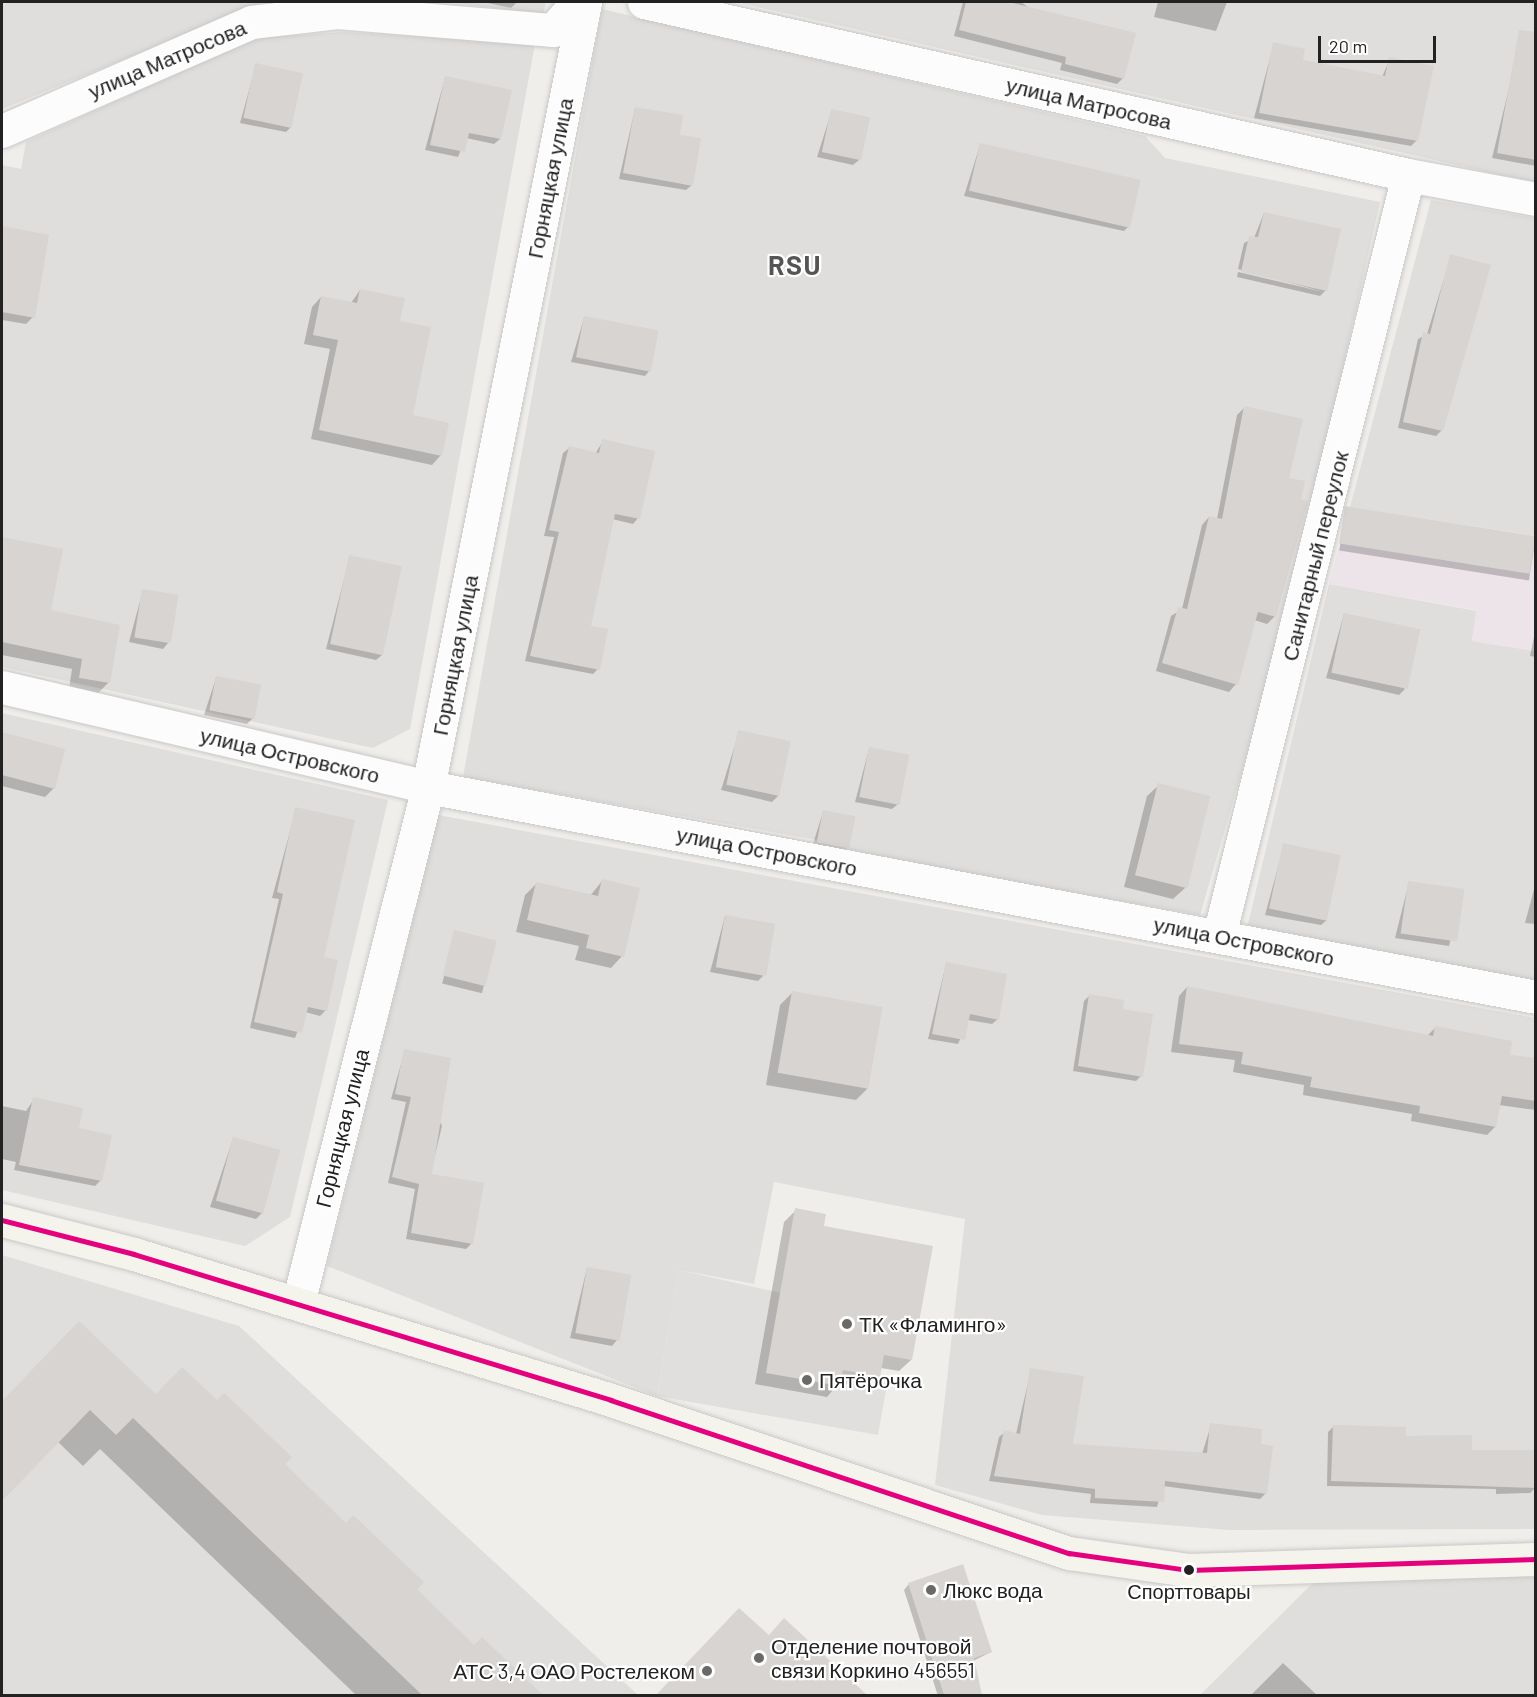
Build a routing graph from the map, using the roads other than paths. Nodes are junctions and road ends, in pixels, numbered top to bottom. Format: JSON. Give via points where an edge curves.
{"nodes":[{"id":1,"x":577,"y":2,"type":"edge"},
{"id":2,"x":585,"y":2,"type":"edge"},
{"id":3,"x":644,"y":2,"type":"edge"},
{"id":4,"x":2,"y":131,"type":"edge"},
{"id":5,"x":1408,"y":175,"type":"junction"},
{"id":6,"x":1536,"y":199,"type":"edge"},
{"id":7,"x":2,"y":687,"type":"edge"},
{"id":8,"x":428,"y":787,"type":"junction"},
{"id":9,"x":1219,"y":936,"type":"junction"},
{"id":10,"x":1536,"y":997,"type":"edge"},
{"id":11,"x":2,"y":1220,"type":"edge"},
{"id":12,"x":298,"y":1303,"type":"junction"},
{"id":13,"x":1536,"y":1559,"type":"edge"}],
"edges":[{"from":1,"to":4,"type":"street","name":"улица Матросова","via":[[553,30],[337,12],[251,22]]},
{"from":2,"to":8,"type":"street","name":"Горняцкая улица"},
{"from":3,"to":5,"type":"street","name":"улица Матросова"},
{"from":5,"to":6,"type":"street","name":"улица Матросова"},
{"from":5,"to":9,"type":"street","name":"Санитарный переулок"},
{"from":7,"to":8,"type":"street","name":"улица Островского"},
{"from":8,"to":9,"type":"street","name":"улица Островского"},
{"from":8,"to":12,"type":"street","name":"Горняцкая улица"},
{"from":9,"to":10,"type":"street","name":"улица Островского"},
{"from":11,"to":12,"type":"main road"},
{"from":12,"to":13,"type":"main road","via":[[622,1403],[1070,1553],[1189,1570]]}]}
